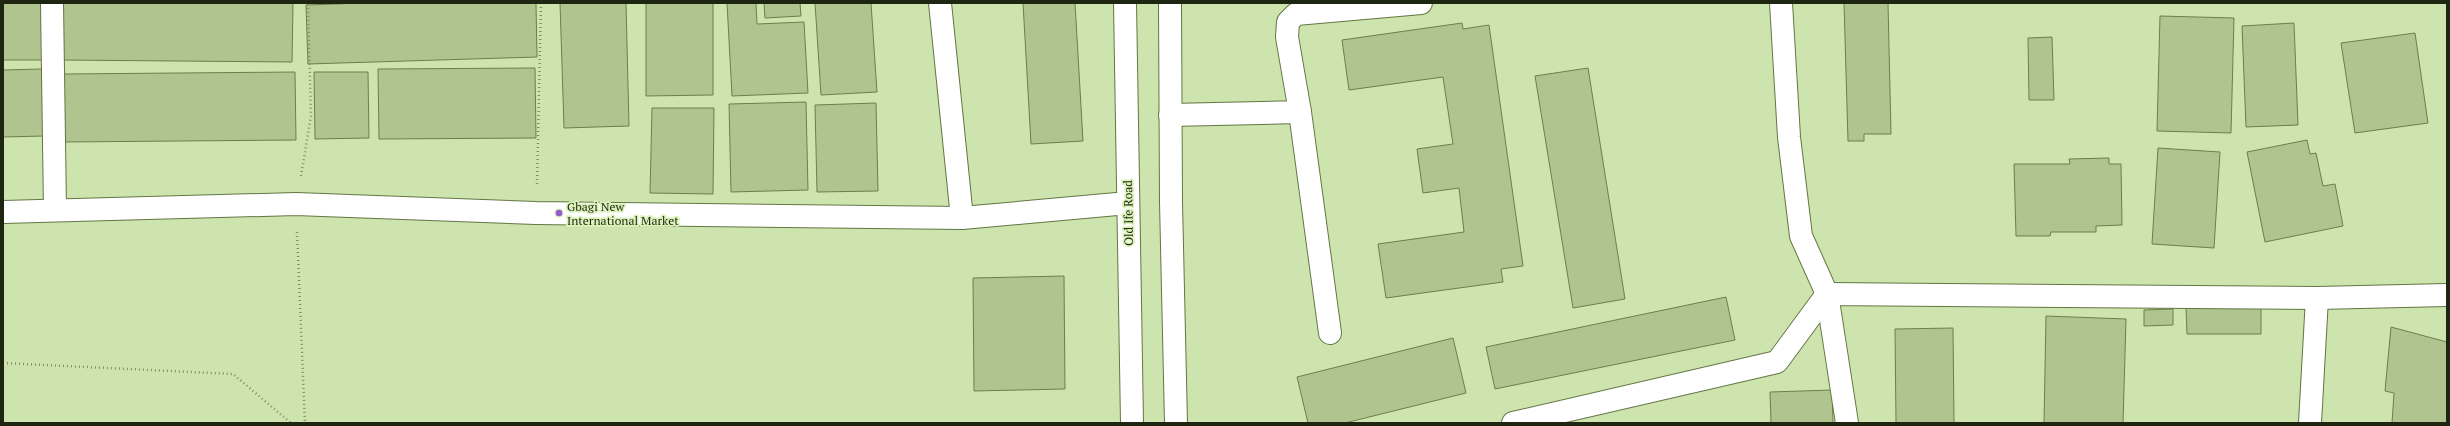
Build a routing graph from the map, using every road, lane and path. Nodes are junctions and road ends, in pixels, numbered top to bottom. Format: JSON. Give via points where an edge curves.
{"nodes":[{"id":1,"x":52,"y":3,"type":"edge"},
{"id":2,"x":541,"y":3,"type":"edge"},
{"id":3,"x":940,"y":3,"type":"edge"},
{"id":4,"x":1125,"y":3,"type":"edge"},
{"id":5,"x":1170,"y":3,"type":"edge"},
{"id":6,"x":1421,"y":3,"type":"edge"},
{"id":7,"x":1781,"y":3,"type":"edge"},
{"id":8,"x":1300,"y":112,"type":"junction"},
{"id":9,"x":1170,"y":115,"type":"junction"},
{"id":10,"x":1128,"y":203,"type":"junction"},
{"id":11,"x":55,"y":210,"type":"junction"},
{"id":12,"x":3,"y":212,"type":"edge"},
{"id":13,"x":536,"y":213,"type":"junction"},
{"id":14,"x":962,"y":218,"type":"junction"},
{"id":15,"x":1827,"y":294,"type":"junction"},
{"id":16,"x":2447,"y":295,"type":"edge"},
{"id":17,"x":2318,"y":298,"type":"junction"},
{"id":18,"x":1330,"y":333,"type":"dead end"},
{"id":19,"x":3,"y":364,"type":"edge"},
{"id":20,"x":291,"y":423,"type":"edge"},
{"id":21,"x":1132,"y":423,"type":"edge"},
{"id":22,"x":1176,"y":423,"type":"edge"},
{"id":23,"x":1513,"y":423,"type":"edge"},
{"id":24,"x":1847,"y":423,"type":"edge"},
{"id":25,"x":2310,"y":423,"type":"edge"}],
"edges":[{"from":1,"to":11,"type":"street"},
{"from":2,"to":13,"type":"path"},
{"from":3,"to":14,"type":"street"},
{"from":4,"to":10,"type":"street","name":"Old Ife Road"},
{"from":5,"to":9,"type":"street"},
{"from":6,"to":8,"type":"street","via":[[1296,14],[1288,22],[1287,37]]},
{"from":7,"to":15,"type":"street","via":[[1789,137],[1801,236]]},
{"from":8,"to":9,"type":"street"},
{"from":8,"to":18,"type":"street"},
{"from":9,"to":22,"type":"street"},
{"from":10,"to":14,"type":"street"},
{"from":10,"to":21,"type":"street","name":"Old Ife Road"},
{"from":11,"to":12,"type":"street"},
{"from":11,"to":13,"type":"street","via":[[296,204]]},
{"from":13,"to":14,"type":"street"},
{"from":15,"to":17,"type":"street"},
{"from":15,"to":23,"type":"street","via":[[1777,362]]},
{"from":15,"to":24,"type":"street"},
{"from":16,"to":17,"type":"street"},
{"from":17,"to":25,"type":"street"},
{"from":19,"to":20,"type":"path","via":[[233,374]]}]}
